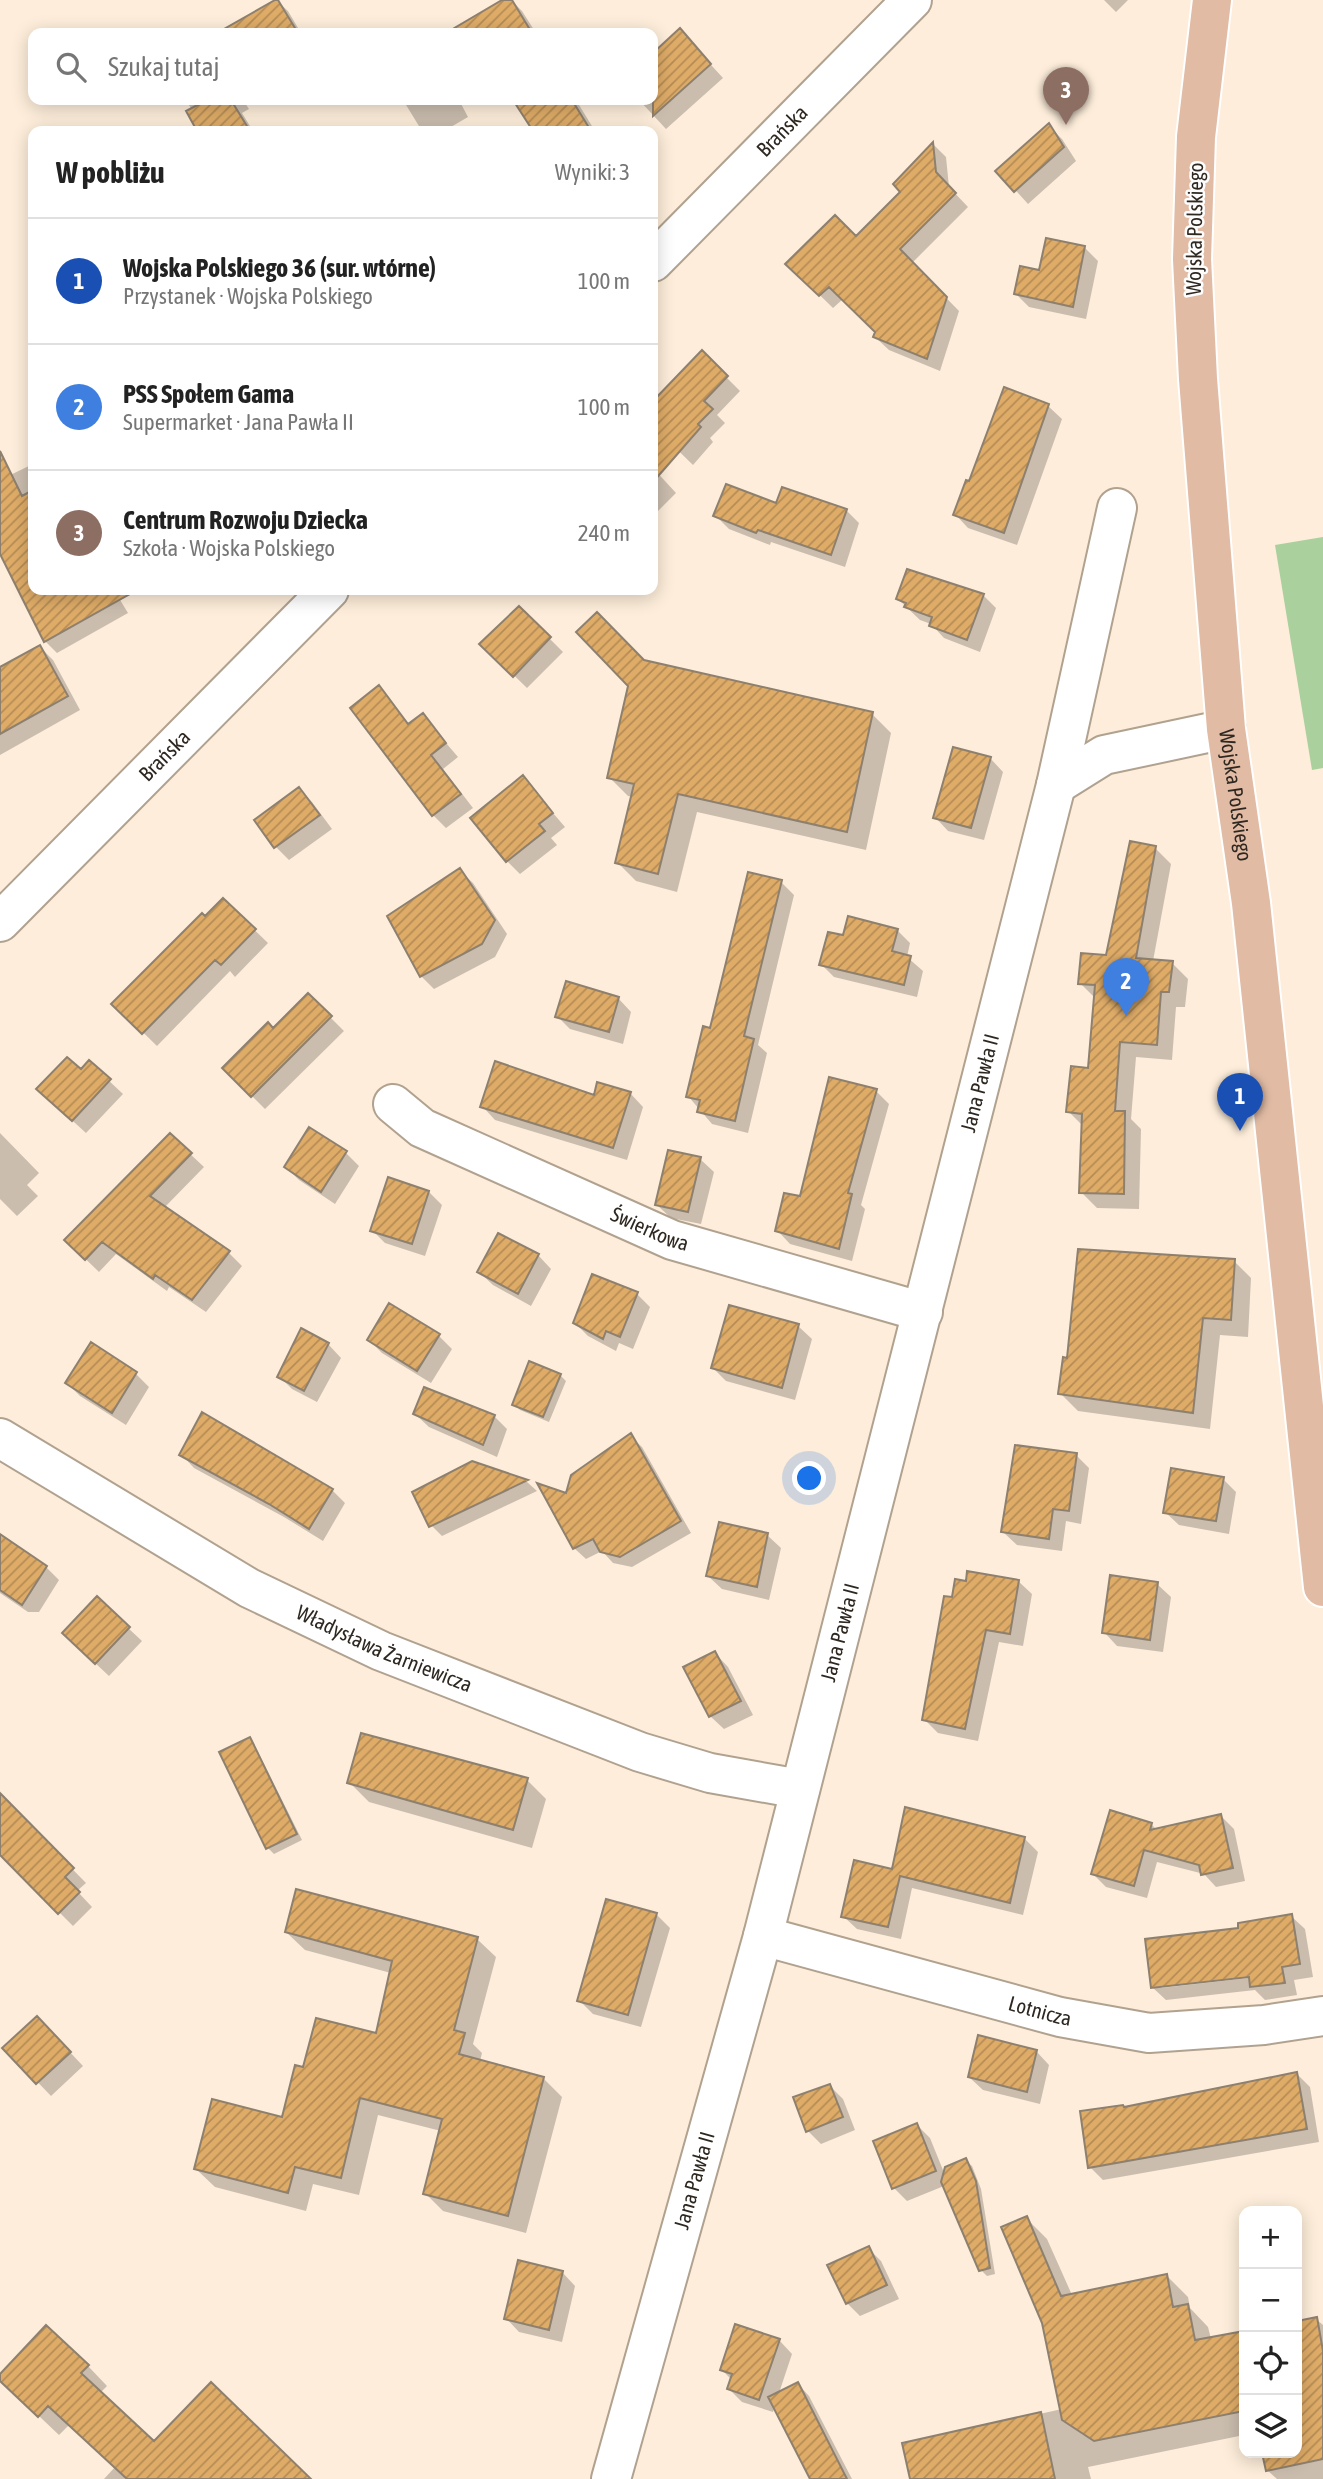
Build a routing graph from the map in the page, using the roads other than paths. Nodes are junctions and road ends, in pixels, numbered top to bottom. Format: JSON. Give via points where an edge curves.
{"nodes":[{"id":1,"x":912,"y":0,"type":"edge"},
{"id":2,"x":1212,"y":0,"type":"edge"},
{"id":3,"x":658,"y":257,"type":"edge"},
{"id":4,"x":1117,"y":508,"type":"dead end"},
{"id":5,"x":324,"y":595,"type":"edge"},
{"id":6,"x":1226,"y":729,"type":"junction"},
{"id":7,"x":1056,"y":785,"type":"junction"},
{"id":8,"x":0,"y":922,"type":"edge"},
{"id":9,"x":393,"y":1104,"type":"dead end"},
{"id":10,"x":923,"y":1312,"type":"junction"},
{"id":11,"x":0,"y":1438,"type":"edge"},
{"id":12,"x":1322,"y":1566,"type":"edge"},
{"id":13,"x":800,"y":1789,"type":"junction"},
{"id":14,"x":763,"y":1936,"type":"junction"},
{"id":15,"x":1323,"y":2016,"type":"edge"},
{"id":16,"x":611,"y":2479,"type":"edge"}],
"edges":[{"from":1,"to":3,"type":"street","name":"Brańska"},
{"from":2,"to":6,"type":"main road","name":"Wojska Polskiego","via":[[1196,137],[1192,259]]},
{"from":4,"to":7,"type":"street","name":"Jana Pawła II"},
{"from":5,"to":8,"type":"street","name":"Brańska"},
{"from":6,"to":7,"type":"street","via":[[1104,755]]},
{"from":6,"to":12,"type":"main road","name":"Wojska Polskiego","via":[[1251,903]]},
{"from":7,"to":10,"type":"street","name":"Jana Pawła II"},
{"from":9,"to":10,"type":"street","name":"Świerkowa","via":[[422,1128],[672,1240]]},
{"from":10,"to":13,"type":"street","name":"Jana Pawła II"},
{"from":11,"to":13,"type":"street","name":"Władysława Żarniewicza","via":[[249,1588],[381,1651],[640,1752],[710,1773]]},
{"from":13,"to":14,"type":"street","name":"Jana Pawła II"},
{"from":14,"to":15,"type":"street","name":"Lotnicza","via":[[1060,2017],[1149,2033]]},
{"from":14,"to":16,"type":"street","name":"Jana Pawła II"}]}
